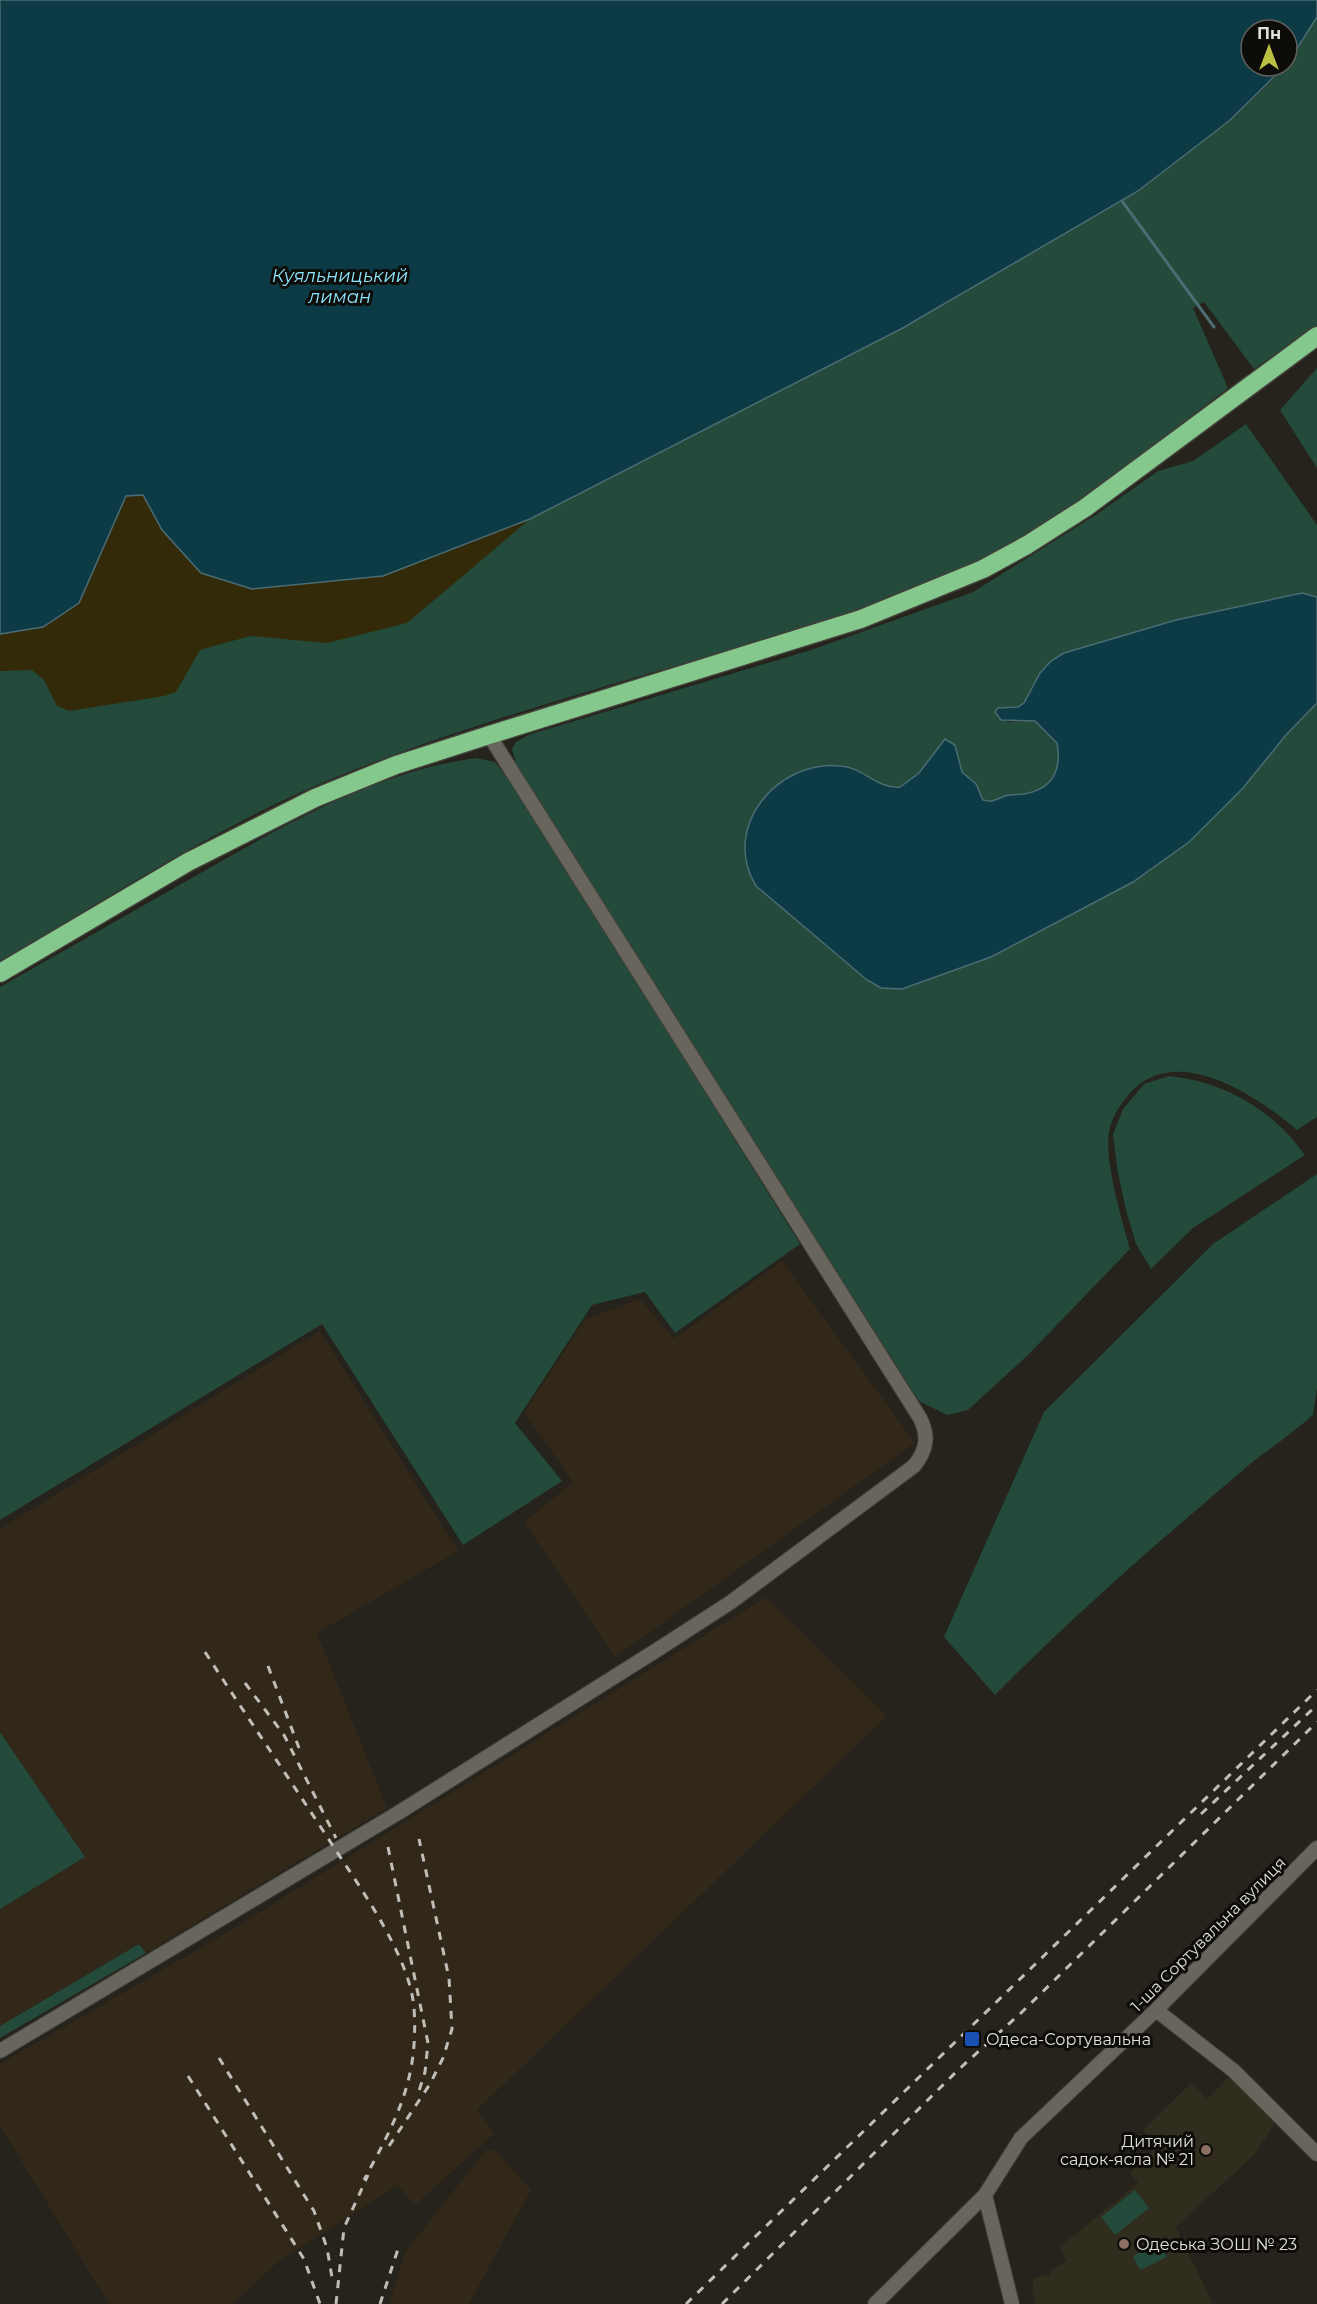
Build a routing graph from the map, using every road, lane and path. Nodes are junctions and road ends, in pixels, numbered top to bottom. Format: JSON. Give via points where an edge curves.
{"nodes":[{"id":1,"x":1317,"y":336,"type":"edge"},
{"id":2,"x":489,"y":735,"type":"junction"},
{"id":3,"x":0,"y":973,"type":"edge"},
{"id":4,"x":1317,"y":1848,"type":"edge"},
{"id":5,"x":1156,"y":2010,"type":"junction"},
{"id":6,"x":0,"y":2051,"type":"edge"},
{"id":7,"x":1317,"y":2154,"type":"edge"},
{"id":8,"x":985,"y":2195,"type":"junction"},
{"id":9,"x":875,"y":2304,"type":"edge"},
{"id":10,"x":1012,"y":2304,"type":"edge"}],
"edges":[{"from":1,"to":2,"type":"highway","via":[[1085,508],[983,569],[861,619]]},
{"from":2,"to":3,"type":"highway","via":[[396,765],[315,798],[188,862]]},
{"from":2,"to":6,"type":"street","via":[[920,1418],[925,1448],[914,1466],[722,1607],[398,1813]]},
{"from":4,"to":5,"type":"street","name":"1-ша Сортувальна вулиця"},
{"from":5,"to":7,"type":"street","via":[[1234,2071]]},
{"from":5,"to":8,"type":"street","name":"1-ша Сортувальна вулиця","via":[[1021,2138]]},
{"from":8,"to":9,"type":"street","name":"1-ша Сортувальна вулиця"},
{"from":8,"to":10,"type":"street"}]}
